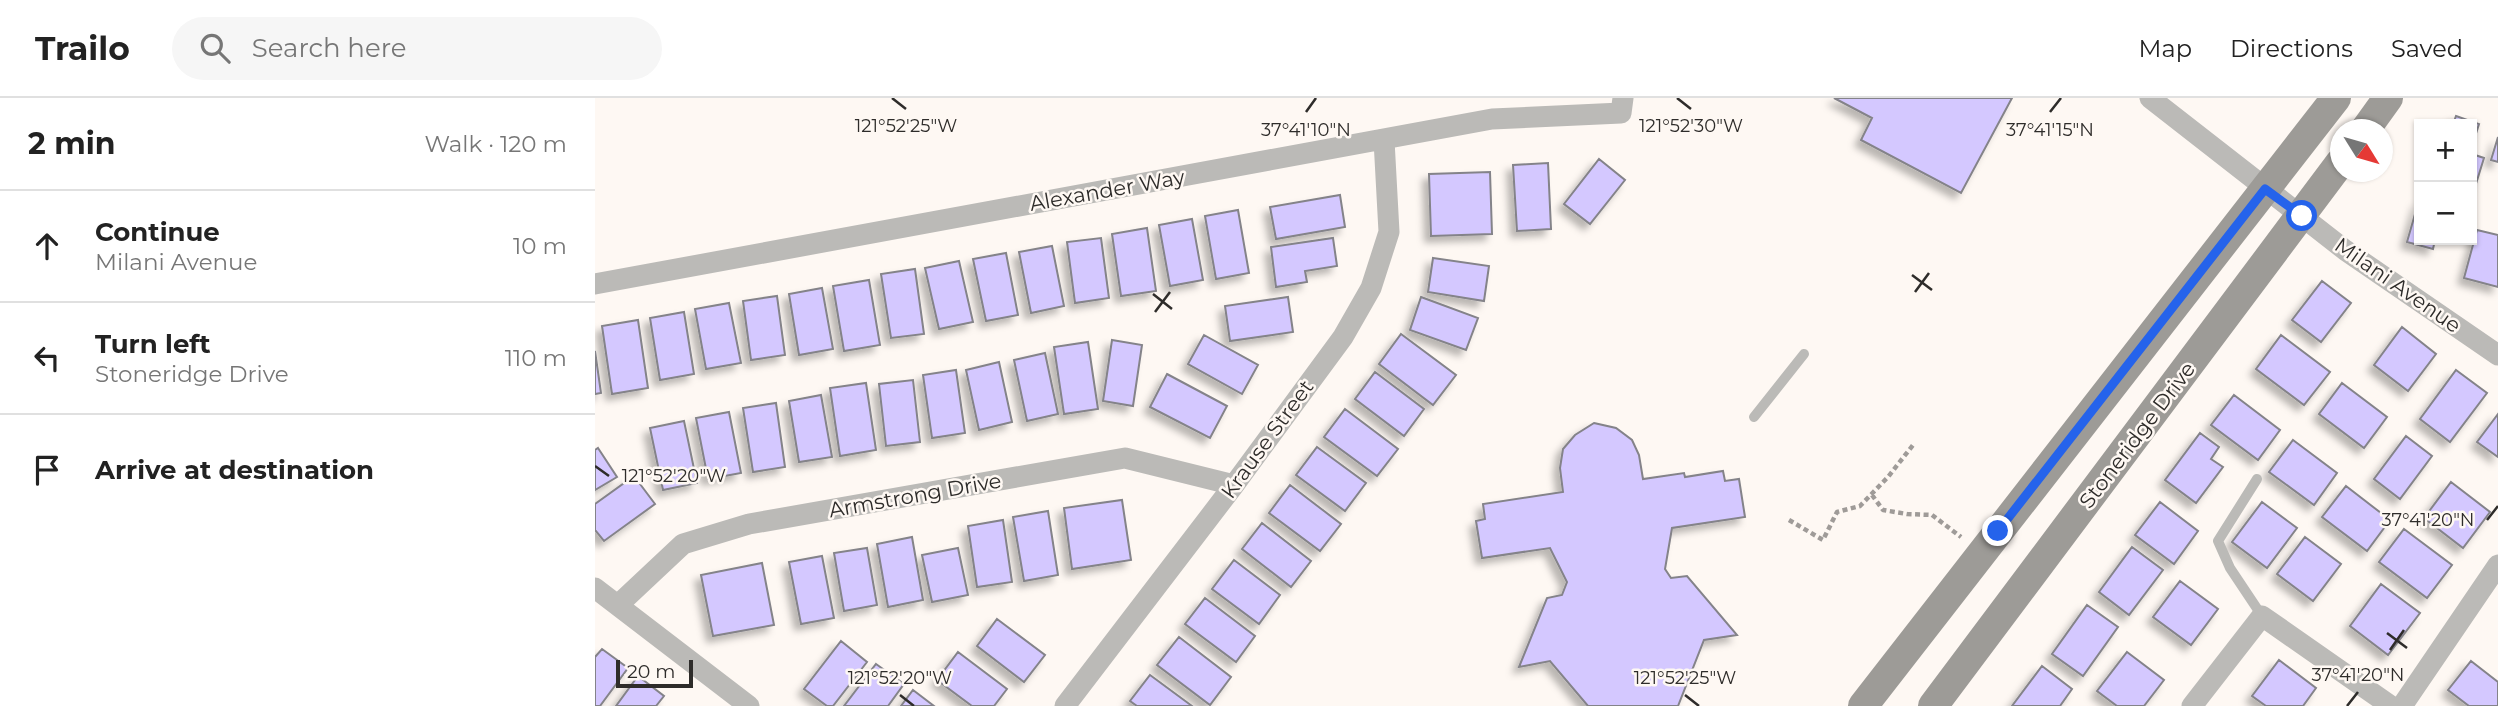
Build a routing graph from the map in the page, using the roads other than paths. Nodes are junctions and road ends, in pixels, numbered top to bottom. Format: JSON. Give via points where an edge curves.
{"nodes":[{"id":1,"x":2150,"y":98,"type":"edge"},
{"id":2,"x":2336,"y":98,"type":"edge"},
{"id":3,"x":2388,"y":98,"type":"edge"},
{"id":4,"x":1622,"y":105,"type":"edge"},
{"id":5,"x":2373,"y":119,"type":"edge"},
{"id":6,"x":1384,"y":140,"type":"junction"},
{"id":7,"x":2330,"y":177,"type":"edge"},
{"id":8,"x":2265,"y":189,"type":"junction"},
{"id":9,"x":2302,"y":216,"type":"junction"},
{"id":10,"x":595,"y":284,"type":"edge"},
{"id":11,"x":1804,"y":354,"type":"dead end"},
{"id":12,"x":2498,"y":355,"type":"edge"},
{"id":13,"x":1754,"y":417,"type":"dead end"},
{"id":14,"x":2257,"y":479,"type":"dead end"},
{"id":15,"x":1234,"y":485,"type":"junction"},
{"id":16,"x":2498,"y":565,"type":"edge"},
{"id":17,"x":595,"y":587,"type":"edge"},
{"id":18,"x":618,"y":605,"type":"junction"},
{"id":19,"x":2262,"y":616,"type":"junction"},
{"id":20,"x":749,"y":706,"type":"edge"},
{"id":21,"x":1065,"y":706,"type":"edge"},
{"id":22,"x":1863,"y":706,"type":"edge"},
{"id":23,"x":1933,"y":706,"type":"edge"},
{"id":24,"x":2192,"y":706,"type":"edge"},
{"id":25,"x":2391,"y":706,"type":"edge"},
{"id":26,"x":2402,"y":706,"type":"edge"}],
"edges":[{"from":1,"to":8,"type":"street","name":"Milani Avenue"},
{"from":2,"to":8,"type":"main road"},
{"from":3,"to":5,"type":"main road"},
{"from":4,"to":6,"type":"street","name":"Alexander Way","via":[[1492,119]]},
{"from":6,"to":10,"type":"street","name":"Alexander Way"},
{"from":6,"to":15,"type":"street","name":"Krause Street","via":[[1389,232],[1371,288],[1343,337]]},
{"from":7,"to":9,"type":"main road","name":"Stoneridge Drive"},
{"from":8,"to":9,"type":"street","name":"Milani Avenue"},
{"from":8,"to":22,"type":"main road"},
{"from":9,"to":12,"type":"street","name":"Milani Avenue"},
{"from":9,"to":23,"type":"main road","name":"Stoneridge Drive"},
{"from":11,"to":13,"type":"lane"},
{"from":14,"to":19,"type":"lane","via":[[2217,541]]},
{"from":15,"to":18,"type":"street","name":"Armstrong Drive","via":[[1125,458],[749,524],[683,544]]},
{"from":15,"to":21,"type":"street","name":"Krause Street"},
{"from":16,"to":26,"type":"street"},
{"from":17,"to":18,"type":"street"},
{"from":18,"to":20,"type":"street"},
{"from":19,"to":24,"type":"street"},
{"from":19,"to":25,"type":"street"}]}
